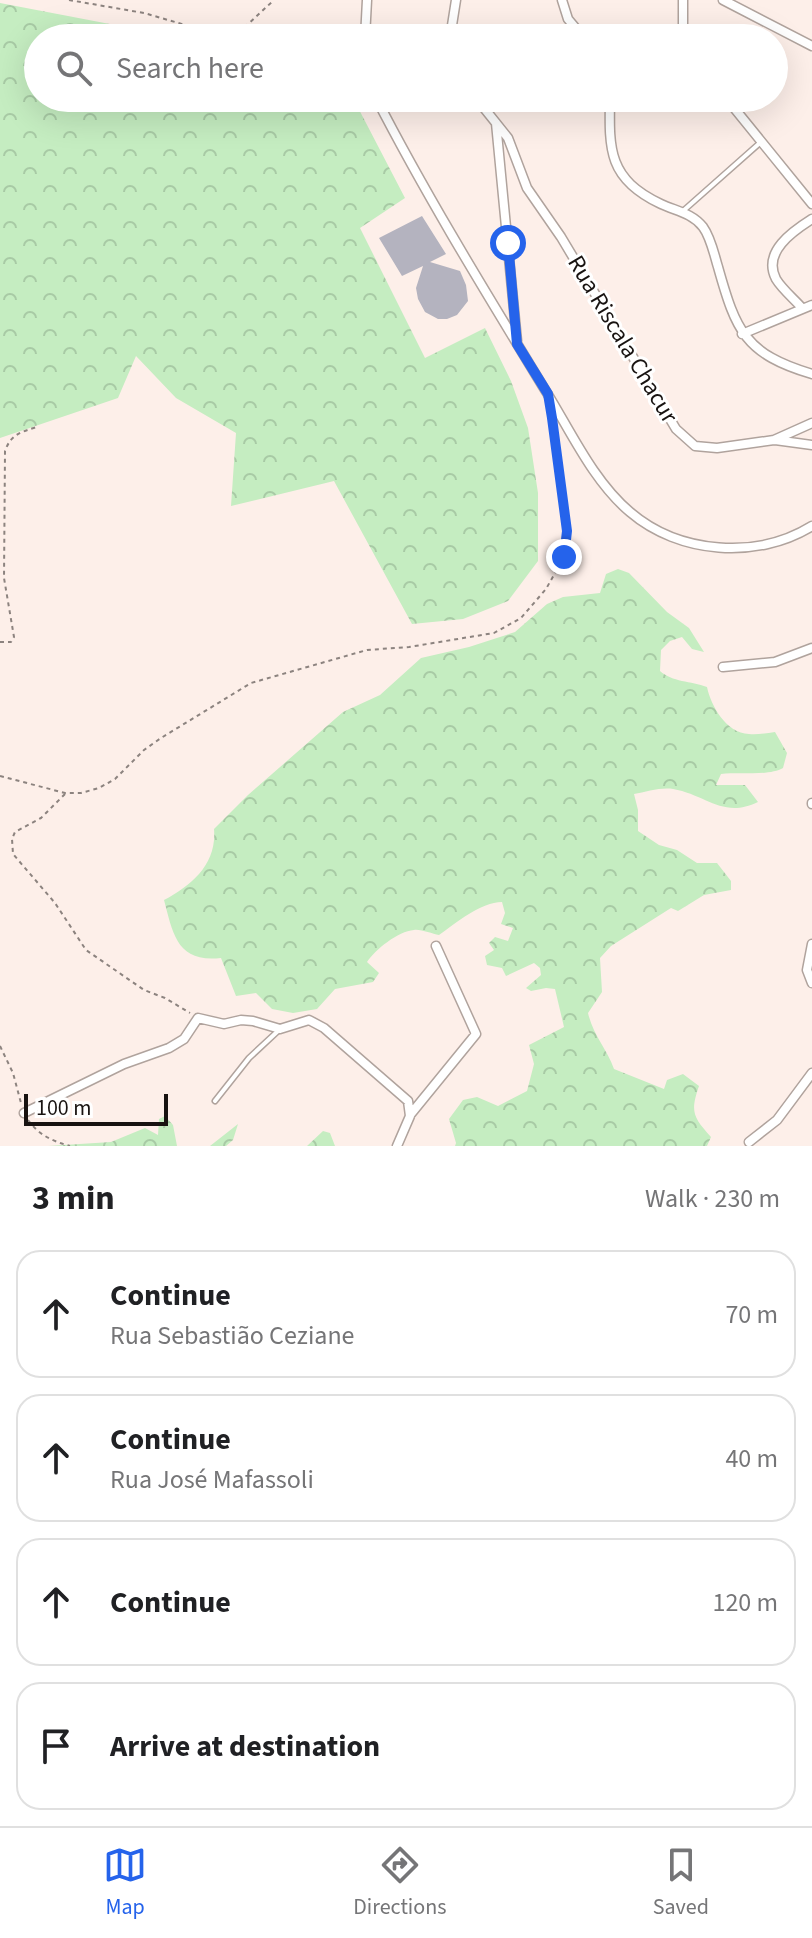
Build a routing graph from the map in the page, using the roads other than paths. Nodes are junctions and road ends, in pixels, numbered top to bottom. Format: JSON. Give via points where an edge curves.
{"nodes":[{"id":1,"x":367,"y":0,"type":"edge"},
{"id":2,"x":456,"y":0,"type":"edge"},
{"id":3,"x":562,"y":0,"type":"edge"},
{"id":4,"x":683,"y":0,"type":"edge"},
{"id":5,"x":723,"y":0,"type":"edge"},
{"id":6,"x":366,"y":24,"type":"edge"},
{"id":7,"x":452,"y":24,"type":"edge"},
{"id":8,"x":572,"y":24,"type":"edge"},
{"id":9,"x":683,"y":24,"type":"edge"},
{"id":10,"x":769,"y":24,"type":"edge"},
{"id":11,"x":788,"y":34,"type":"edge"},
{"id":12,"x":812,"y":46,"type":"edge"},
{"id":13,"x":383,"y":112,"type":"edge"},
{"id":14,"x":487,"y":112,"type":"edge"},
{"id":15,"x":610,"y":112,"type":"edge"},
{"id":16,"x":738,"y":112,"type":"edge"},
{"id":17,"x":496,"y":123,"type":"junction"},
{"id":18,"x":762,"y":141,"type":"junction"},
{"id":19,"x":812,"y":204,"type":"edge"},
{"id":20,"x":683,"y":211,"type":"junction"},
{"id":21,"x":812,"y":219,"type":"edge"},
{"id":22,"x":812,"y":305,"type":"edge"},
{"id":23,"x":802,"y":308,"type":"junction"},
{"id":24,"x":742,"y":334,"type":"junction"},
{"id":25,"x":517,"y":344,"type":"junction"},
{"id":26,"x":812,"y":374,"type":"edge"},
{"id":27,"x":812,"y":423,"type":"edge"},
{"id":28,"x":774,"y":440,"type":"junction"},
{"id":29,"x":812,"y":445,"type":"edge"},
{"id":30,"x":812,"y":526,"type":"edge"},
{"id":31,"x":812,"y":648,"type":"edge"},
{"id":32,"x":723,"y":667,"type":"dead end"},
{"id":33,"x":812,"y":944,"type":"edge"},
{"id":34,"x":436,"y":946,"type":"dead end"},
{"id":35,"x":812,"y":983,"type":"edge"},
{"id":36,"x":280,"y":1029,"type":"junction"},
{"id":37,"x":812,"y":1073,"type":"edge"},
{"id":38,"x":215,"y":1101,"type":"dead end"},
{"id":39,"x":24,"y":1113,"type":"dead end"},
{"id":40,"x":410,"y":1116,"type":"junction"},
{"id":41,"x":749,"y":1142,"type":"dead end"},
{"id":42,"x":397,"y":1146,"type":"edge"}],
"edges":[{"from":1,"to":6,"type":"street"},
{"from":2,"to":7,"type":"street"},
{"from":3,"to":8,"type":"street"},
{"from":4,"to":9,"type":"street"},
{"from":5,"to":10,"type":"street"},
{"from":11,"to":12,"type":"street"},
{"from":13,"to":25,"type":"street"},
{"from":14,"to":17,"type":"street","name":"Rua Riscala Chacur"},
{"from":15,"to":20,"type":"street","via":[[609,140],[617,168],[636,190]]},
{"from":16,"to":18,"type":"street"},
{"from":17,"to":25,"type":"street"},
{"from":17,"to":28,"type":"street","name":"Rua Riscala Chacur","via":[[508,138],[527,188],[676,429],[705,448]]},
{"from":18,"to":19,"type":"street"},
{"from":18,"to":20,"type":"lane"},
{"from":20,"to":24,"type":"street","via":[[709,239]]},
{"from":21,"to":23,"type":"street","via":[[787,237],[773,258],[776,278]]},
{"from":22,"to":23,"type":"street"},
{"from":23,"to":24,"type":"street"},
{"from":24,"to":26,"type":"street","via":[[764,355]]},
{"from":25,"to":30,"type":"street","via":[[609,490],[656,529],[701,546],[730,549],[767,545]]},
{"from":27,"to":28,"type":"street","name":"Rua Riscala Chacur"},
{"from":28,"to":29,"type":"street"},
{"from":31,"to":32,"type":"street","via":[[775,662]]},
{"from":33,"to":35,"type":"street","via":[[807,970]]},
{"from":34,"to":40,"type":"street","via":[[476,1034]]},
{"from":36,"to":38,"type":"lane"},
{"from":36,"to":39,"type":"street","via":[[253,1021],[224,1024],[198,1018],[184,1039],[169,1048]]},
{"from":36,"to":40,"type":"street","via":[[315,1021],[402,1094]]},
{"from":37,"to":41,"type":"street","via":[[777,1120]]},
{"from":40,"to":42,"type":"street"}]}
